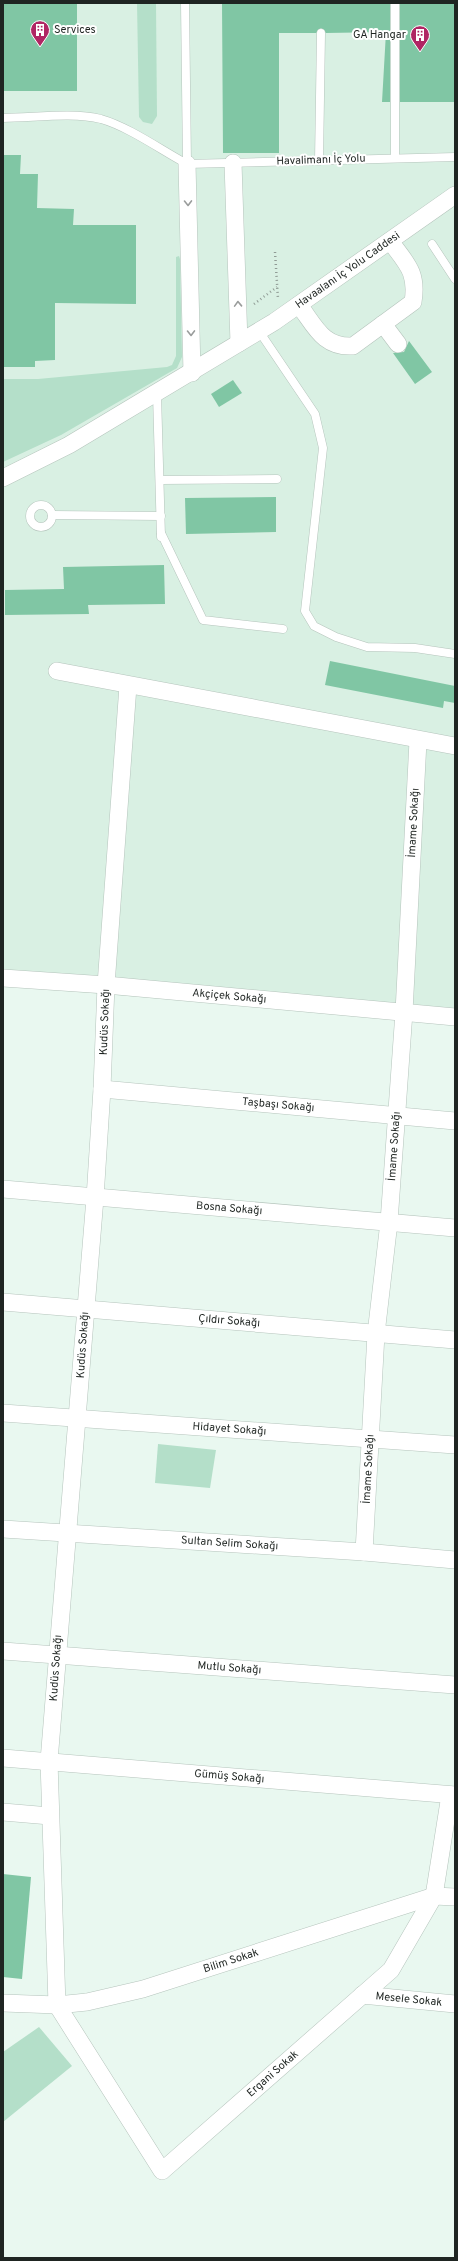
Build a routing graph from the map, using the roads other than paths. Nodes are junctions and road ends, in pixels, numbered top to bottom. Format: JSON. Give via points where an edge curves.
{"nodes":[{"id":1,"x":185,"y":3,"type":"edge"},
{"id":2,"x":395,"y":3,"type":"edge"},
{"id":3,"x":321,"y":33,"type":"dead end"},
{"id":4,"x":3,"y":118,"type":"edge"},
{"id":5,"x":455,"y":157,"type":"edge"},
{"id":6,"x":395,"y":158,"type":"junction"},
{"id":7,"x":319,"y":161,"type":"junction"},
{"id":8,"x":233,"y":163,"type":"junction"},
{"id":9,"x":187,"y":164,"type":"junction"},
{"id":10,"x":455,"y":195,"type":"edge"},
{"id":11,"x":390,"y":241,"type":"junction"},
{"id":12,"x":432,"y":244,"type":"dead end"},
{"id":13,"x":455,"y":278,"type":"edge"},
{"id":14,"x":299,"y":305,"type":"junction"},
{"id":15,"x":383,"y":324,"type":"junction"},
{"id":16,"x":259,"y":331,"type":"junction"},
{"id":17,"x":240,"y":343,"type":"junction"},
{"id":18,"x":398,"y":344,"type":"dead end"},
{"id":19,"x":192,"y":373,"type":"junction"},
{"id":20,"x":157,"y":394,"type":"junction"},
{"id":21,"x":3,"y":478,"type":"edge"},
{"id":22,"x":277,"y":479,"type":"dead end"},
{"id":23,"x":160,"y":480,"type":"junction"},
{"id":24,"x":52,"y":515,"type":"dead end"},
{"id":25,"x":161,"y":516,"type":"junction"},
{"id":26,"x":161,"y":533,"type":"junction"},
{"id":27,"x":162,"y":546,"type":"dead end"},
{"id":28,"x":283,"y":630,"type":"dead end"},
{"id":29,"x":455,"y":654,"type":"edge"},
{"id":30,"x":57,"y":671,"type":"dead end"},
{"id":31,"x":128,"y":686,"type":"junction"},
{"id":32,"x":418,"y":741,"type":"junction"},
{"id":33,"x":455,"y":746,"type":"edge"},
{"id":34,"x":3,"y":978,"type":"edge"},
{"id":35,"x":106,"y":985,"type":"junction"},
{"id":36,"x":404,"y":1012,"type":"junction"},
{"id":37,"x":455,"y":1017,"type":"edge"},
{"id":38,"x":102,"y":1089,"type":"junction"},
{"id":39,"x":395,"y":1116,"type":"junction"},
{"id":40,"x":455,"y":1121,"type":"edge"},
{"id":41,"x":3,"y":1189,"type":"edge"},
{"id":42,"x":95,"y":1198,"type":"junction"},
{"id":43,"x":389,"y":1222,"type":"junction"},
{"id":44,"x":455,"y":1228,"type":"edge"},
{"id":45,"x":3,"y":1302,"type":"edge"},
{"id":46,"x":86,"y":1308,"type":"junction"},
{"id":47,"x":376,"y":1334,"type":"junction"},
{"id":48,"x":455,"y":1340,"type":"edge"},
{"id":49,"x":3,"y":1413,"type":"edge"},
{"id":50,"x":77,"y":1418,"type":"junction"},
{"id":51,"x":371,"y":1440,"type":"junction"},
{"id":52,"x":455,"y":1445,"type":"edge"},
{"id":53,"x":3,"y":1529,"type":"edge"},
{"id":54,"x":67,"y":1534,"type":"junction"},
{"id":55,"x":364,"y":1552,"type":"junction"},
{"id":56,"x":455,"y":1560,"type":"edge"},
{"id":57,"x":3,"y":1651,"type":"edge"},
{"id":58,"x":56,"y":1655,"type":"junction"},
{"id":59,"x":455,"y":1684,"type":"edge"},
{"id":60,"x":3,"y":1758,"type":"edge"},
{"id":61,"x":49,"y":1761,"type":"junction"},
{"id":62,"x":452,"y":1795,"type":"edge"},
{"id":63,"x":3,"y":1812,"type":"edge"},
{"id":64,"x":50,"y":1816,"type":"junction"},
{"id":65,"x":434,"y":1896,"type":"junction"},
{"id":66,"x":455,"y":1897,"type":"edge"},
{"id":67,"x":362,"y":1995,"type":"junction"},
{"id":68,"x":3,"y":2003,"type":"edge"},
{"id":69,"x":455,"y":2004,"type":"edge"},
{"id":70,"x":57,"y":2005,"type":"junction"}],
"edges":[{"from":1,"to":9,"type":"lane"},
{"from":2,"to":6,"type":"lane"},
{"from":3,"to":7,"type":"lane"},
{"from":4,"to":9,"type":"lane","via":[[85,117],[102,120],[123,128]]},
{"from":5,"to":6,"type":"lane","name":"Havalimanı İç Yolu"},
{"from":6,"to":7,"type":"lane","name":"Havalimanı İç Yolu"},
{"from":7,"to":8,"type":"lane","name":"Havalimanı İç Yolu"},
{"from":8,"to":9,"type":"lane","name":"Havalimanı İç Yolu"},
{"from":17,"to":8,"type":"street","one_way":true},
{"from":9,"to":19,"type":"street","one_way":true},
{"from":10,"to":11,"type":"street","name":"Havaalanı İç Yolu Caddesi"},
{"from":11,"to":14,"type":"street","name":"Havaalanı İç Yolu Caddesi"},
{"from":11,"to":15,"type":"street","via":[[409,267],[416,286],[413,302]]},
{"from":12,"to":13,"type":"lane"},
{"from":14,"to":15,"type":"street","via":[[325,340],[342,347],[353,346]]},
{"from":14,"to":16,"type":"street","name":"Havaalanı İç Yolu Caddesi"},
{"from":15,"to":18,"type":"street"},
{"from":16,"to":17,"type":"street","name":"Havaalanı İç Yolu Caddesi"},
{"from":16,"to":29,"type":"lane","via":[[315,414],[323,448],[305,611],[314,626],[336,637],[367,647],[414,648]]},
{"from":17,"to":19,"type":"street","name":"Havaalanı İç Yolu Caddesi"},
{"from":19,"to":20,"type":"street","name":"Havaalanı İç Yolu Caddesi"},
{"from":20,"to":21,"type":"street","name":"Havaalanı İç Yolu Caddesi","via":[[69,445]]},
{"from":20,"to":23,"type":"lane"},
{"from":22,"to":23,"type":"lane"},
{"from":23,"to":25,"type":"lane"},
{"from":24,"to":25,"type":"lane"},
{"from":25,"to":26,"type":"lane"},
{"from":26,"to":27,"type":"lane"},
{"from":26,"to":28,"type":"lane","via":[[204,620]]},
{"from":30,"to":31,"type":"street"},
{"from":31,"to":32,"type":"street"},
{"from":31,"to":35,"type":"street","name":"Kudüs Sokağı"},
{"from":32,"to":33,"type":"street"},
{"from":32,"to":36,"type":"street","name":"İmame Sokağı"},
{"from":34,"to":35,"type":"street","name":"Akçiçek Sokağı"},
{"from":35,"to":36,"type":"street","name":"Akçiçek Sokağı"},
{"from":35,"to":38,"type":"street","name":"Kudüs Sokağı"},
{"from":36,"to":37,"type":"street","name":"Akçiçek Sokağı"},
{"from":36,"to":39,"type":"street","name":"İmame Sokağı"},
{"from":38,"to":39,"type":"street","name":"Taşbaşı Sokağı"},
{"from":38,"to":42,"type":"street","name":"Kudüs Sokağı"},
{"from":39,"to":40,"type":"street","name":"Taşbaşı Sokağı"},
{"from":39,"to":43,"type":"street","name":"İmame Sokağı"},
{"from":41,"to":42,"type":"street","name":"Bosna Sokağı"},
{"from":42,"to":43,"type":"street","name":"Bosna Sokağı"},
{"from":42,"to":46,"type":"street","name":"Kudüs Sokağı"},
{"from":43,"to":44,"type":"street","name":"Bosna Sokağı"},
{"from":43,"to":47,"type":"street","name":"İmame Sokağı"},
{"from":45,"to":46,"type":"street","name":"Çıldır Sokağı"},
{"from":46,"to":47,"type":"street","name":"Çıldır Sokağı"},
{"from":46,"to":50,"type":"street","name":"Kudüs Sokağı"},
{"from":47,"to":48,"type":"street","name":"Çıldır Sokağı"},
{"from":47,"to":51,"type":"street","name":"İmame Sokağı"},
{"from":49,"to":50,"type":"street","name":"Hidayet Sokağı"},
{"from":50,"to":51,"type":"street","name":"Hidayet Sokağı"},
{"from":50,"to":54,"type":"street","name":"Kudüs Sokağı"},
{"from":51,"to":52,"type":"street","name":"Hidayet Sokağı"},
{"from":51,"to":55,"type":"street","name":"İmame Sokağı"},
{"from":53,"to":54,"type":"street","name":"Sultan Selim Sokağı"},
{"from":54,"to":55,"type":"street","name":"Sultan Selim Sokağı"},
{"from":54,"to":58,"type":"street","name":"Kudüs Sokağı"},
{"from":55,"to":56,"type":"street","name":"Sultan Selim Sokağı"},
{"from":57,"to":58,"type":"street","name":"Mutlu Sokağı"},
{"from":58,"to":59,"type":"street","name":"Mutlu Sokağı"},
{"from":58,"to":61,"type":"street","name":"Kudüs Sokağı"},
{"from":60,"to":61,"type":"street","name":"Gümüş Sokağı"},
{"from":61,"to":62,"type":"street","name":"Gümüş Sokağı"},
{"from":61,"to":64,"type":"street","name":"Kudüs Sokağı"},
{"from":62,"to":65,"type":"street","name":"Ergani Sokak"},
{"from":63,"to":64,"type":"street"},
{"from":64,"to":70,"type":"street","name":"Kudüs Sokağı"},
{"from":65,"to":66,"type":"street","name":"Bilim Sokak"},
{"from":65,"to":67,"type":"street","name":"Ergani Sokak","via":[[391,1970]]},
{"from":65,"to":70,"type":"street","name":"Bilim Sokak","via":[[143,1989],[87,2002]]},
{"from":67,"to":69,"type":"street","name":"Mesele Sokak"},
{"from":67,"to":70,"type":"street","name":"Ergani Sokak","via":[[162,2171]]},
{"from":68,"to":70,"type":"street","name":"Bilim Sokak"}]}
